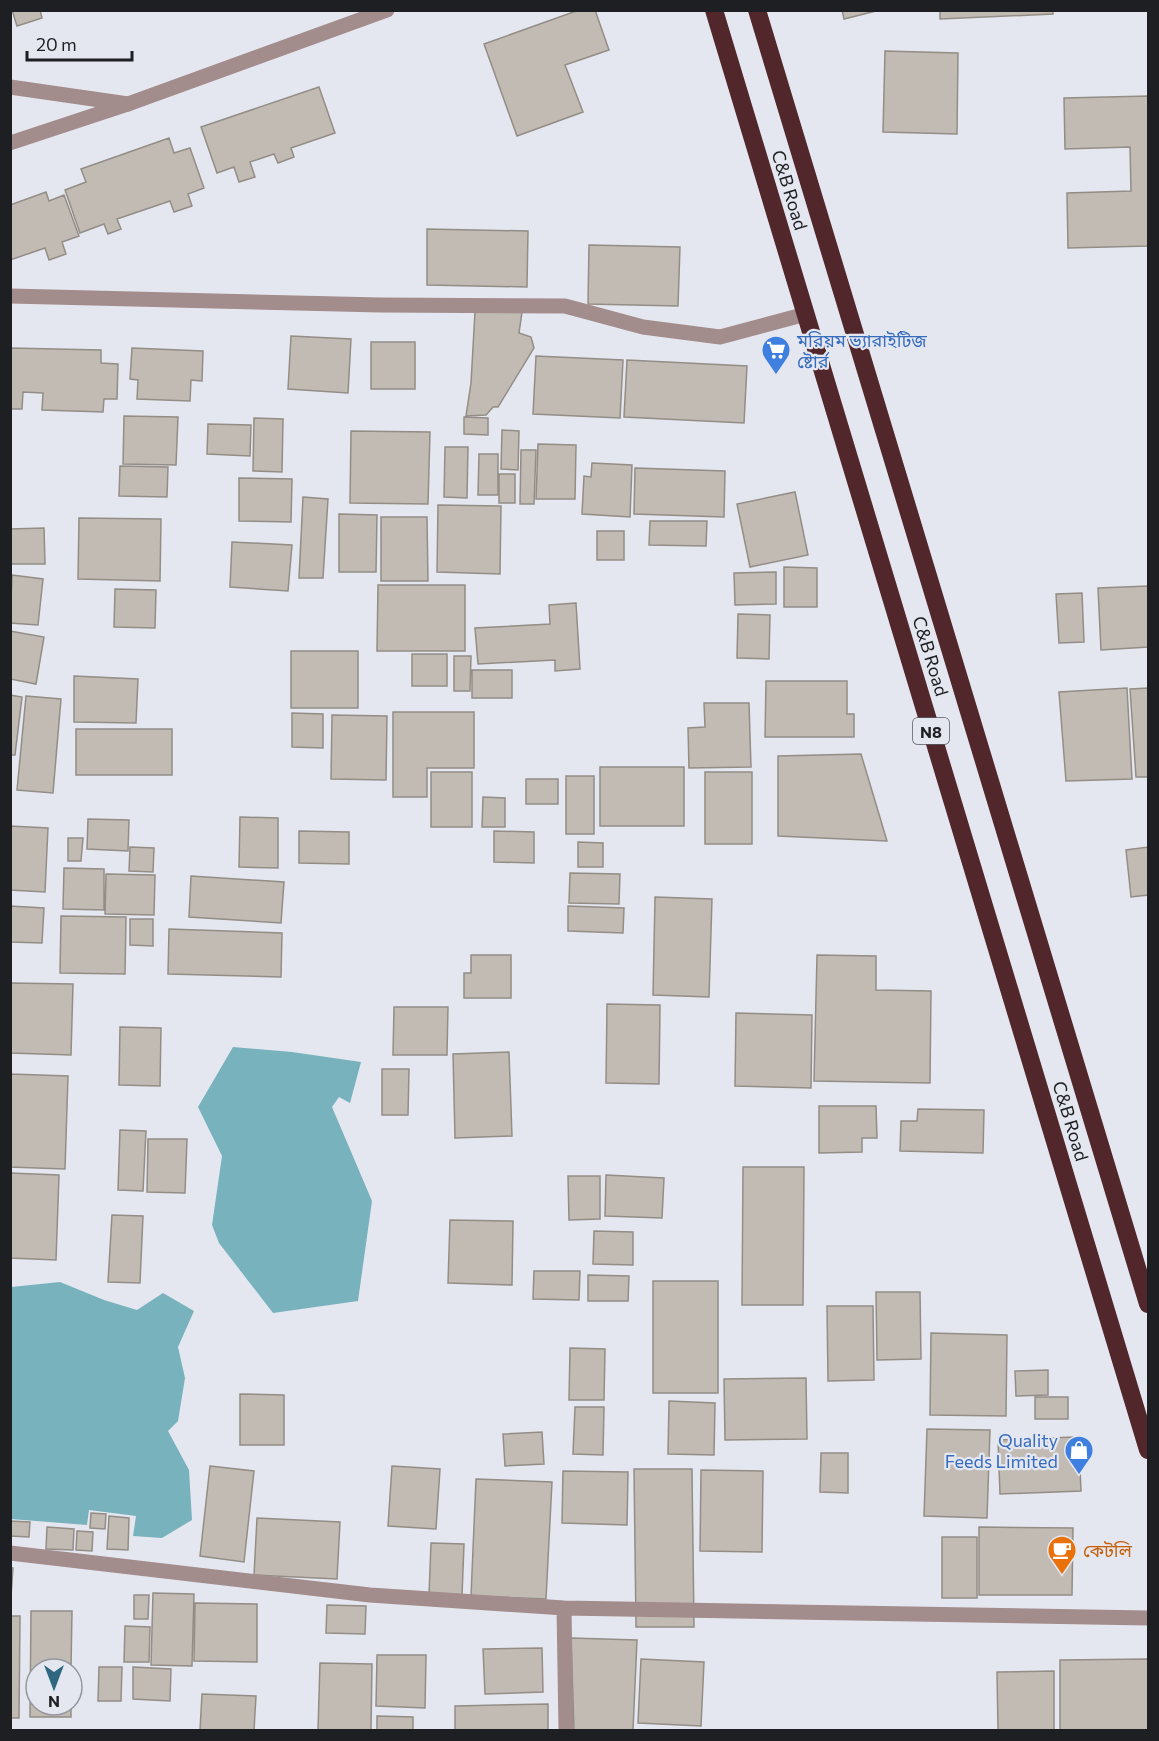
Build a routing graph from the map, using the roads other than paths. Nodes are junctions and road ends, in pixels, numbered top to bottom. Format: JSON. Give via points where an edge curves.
{"nodes":[{"id":1,"x":387,"y":10,"type":"edge"},
{"id":2,"x":714,"y":10,"type":"edge"},
{"id":3,"x":757,"y":10,"type":"edge"},
{"id":4,"x":10,"y":87,"type":"edge"},
{"id":5,"x":128,"y":104,"type":"junction"},
{"id":6,"x":10,"y":143,"type":"edge"},
{"id":7,"x":10,"y":296,"type":"edge"},
{"id":8,"x":806,"y":315,"type":"junction"},
{"id":9,"x":1149,"y":1304,"type":"edge"},
{"id":10,"x":1149,"y":1450,"type":"edge"},
{"id":11,"x":10,"y":1553,"type":"edge"},
{"id":12,"x":564,"y":1608,"type":"junction"},
{"id":13,"x":1149,"y":1618,"type":"edge"},
{"id":14,"x":566,"y":1731,"type":"edge"}],
"edges":[{"from":1,"to":5,"type":"street"},
{"from":2,"to":8,"type":"highway","name":"C&B Road","number":"N8"},
{"from":3,"to":9,"type":"highway","name":"C&B Road","number":"N8"},
{"from":4,"to":5,"type":"street"},
{"from":5,"to":6,"type":"street"},
{"from":7,"to":8,"type":"street","via":[[565,306],[643,327],[720,337]]},
{"from":8,"to":10,"type":"highway","name":"C&B Road","number":"N8"},
{"from":11,"to":12,"type":"street","via":[[370,1595]]},
{"from":12,"to":13,"type":"street"},
{"from":12,"to":14,"type":"street"}]}
